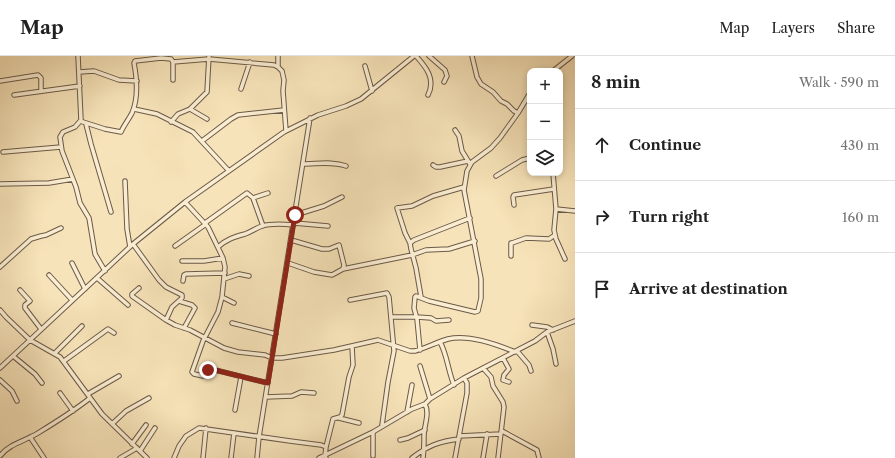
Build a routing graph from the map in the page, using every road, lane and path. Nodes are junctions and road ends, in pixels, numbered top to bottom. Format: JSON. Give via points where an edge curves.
{"nodes":[{"id":1,"x":78,"y":56,"type":"edge"},
{"id":2,"x":278,"y":56,"type":"edge"},
{"id":3,"x":415,"y":56,"type":"edge"},
{"id":4,"x":430,"y":56,"type":"edge"},
{"id":5,"x":472,"y":56,"type":"edge"},
{"id":6,"x":572,"y":56,"type":"edge"},
{"id":7,"x":209,"y":57,"type":"edge"},
{"id":8,"x":171,"y":59,"type":"edge"},
{"id":9,"x":250,"y":62,"type":"junction"},
{"id":10,"x":365,"y":66,"type":"dead end"},
{"id":11,"x":278,"y":67,"type":"junction"},
{"id":12,"x":558,"y":68,"type":"edge"},
{"id":13,"x":79,"y":72,"type":"junction"},
{"id":14,"x":173,"y":80,"type":"dead end"},
{"id":15,"x":0,"y":81,"type":"edge"},
{"id":16,"x":137,"y":81,"type":"junction"},
{"id":17,"x":444,"y":82,"type":"dead end"},
{"id":18,"x":80,"y":86,"type":"junction"},
{"id":19,"x":241,"y":90,"type":"dead end"},
{"id":20,"x":372,"y":90,"type":"junction"},
{"id":21,"x":41,"y":91,"type":"junction"},
{"id":22,"x":14,"y":95,"type":"dead end"},
{"id":23,"x":428,"y":95,"type":"dead end"},
{"id":24,"x":527,"y":98,"type":"edge"},
{"id":25,"x":190,"y":108,"type":"junction"},
{"id":26,"x":134,"y":109,"type":"junction"},
{"id":27,"x":284,"y":110,"type":"junction"},
{"id":28,"x":518,"y":113,"type":"junction"},
{"id":29,"x":310,"y":118,"type":"junction"},
{"id":30,"x":207,"y":119,"type":"dead end"},
{"id":31,"x":80,"y":121,"type":"junction"},
{"id":32,"x":171,"y":122,"type":"junction"},
{"id":33,"x":86,"y":124,"type":"junction"},
{"id":34,"x":455,"y":130,"type":"dead end"},
{"id":35,"x":286,"y":131,"type":"junction"},
{"id":36,"x":202,"y":141,"type":"junction"},
{"id":37,"x":62,"y":147,"type":"junction"},
{"id":38,"x":3,"y":152,"type":"dead end"},
{"id":39,"x":527,"y":159,"type":"edge"},
{"id":40,"x":469,"y":162,"type":"junction"},
{"id":41,"x":303,"y":164,"type":"junction"},
{"id":42,"x":433,"y":165,"type":"dead end"},
{"id":43,"x":346,"y":166,"type":"dead end"},
{"id":44,"x":229,"y":171,"type":"junction"},
{"id":45,"x":496,"y":176,"type":"dead end"},
{"id":46,"x":553,"y":176,"type":"edge"},
{"id":47,"x":73,"y":179,"type":"junction"},
{"id":48,"x":125,"y":181,"type":"dead end"},
{"id":49,"x":0,"y":184,"type":"edge"},
{"id":50,"x":464,"y":187,"type":"junction"},
{"id":51,"x":554,"y":189,"type":"junction"},
{"id":52,"x":268,"y":193,"type":"dead end"},
{"id":53,"x":342,"y":197,"type":"dead end"},
{"id":54,"x":253,"y":198,"type":"junction"},
{"id":55,"x":185,"y":202,"type":"junction"},
{"id":56,"x":514,"y":204,"type":"dead end"},
{"id":57,"x":556,"y":209,"type":"junction"},
{"id":58,"x":575,"y":211,"type":"edge"},
{"id":59,"x":111,"y":212,"type":"dead end"},
{"id":60,"x":295,"y":215,"type":"junction"},
{"id":61,"x":470,"y":218,"type":"junction"},
{"id":62,"x":204,"y":224,"type":"junction"},
{"id":63,"x":294,"y":224,"type":"junction"},
{"id":64,"x":263,"y":226,"type":"junction"},
{"id":65,"x":328,"y":226,"type":"dead end"},
{"id":66,"x":61,"y":228,"type":"dead end"},
{"id":67,"x":555,"y":235,"type":"junction"},
{"id":68,"x":291,"y":240,"type":"junction"},
{"id":69,"x":475,"y":241,"type":"junction"},
{"id":70,"x":410,"y":243,"type":"junction"},
{"id":71,"x":132,"y":245,"type":"junction"},
{"id":72,"x":175,"y":246,"type":"dead end"},
{"id":73,"x":218,"y":248,"type":"junction"},
{"id":74,"x":412,"y":255,"type":"junction"},
{"id":75,"x":511,"y":256,"type":"dead end"},
{"id":76,"x":223,"y":258,"type":"junction"},
{"id":77,"x":565,"y":259,"type":"dead end"},
{"id":78,"x":182,"y":261,"type":"dead end"},
{"id":79,"x":72,"y":263,"type":"dead end"},
{"id":80,"x":288,"y":263,"type":"junction"},
{"id":81,"x":0,"y":267,"type":"edge"},
{"id":82,"x":343,"y":269,"type":"junction"},
{"id":83,"x":105,"y":271,"type":"junction"},
{"id":84,"x":225,"y":273,"type":"junction"},
{"id":85,"x":49,"y":275,"type":"dead end"},
{"id":86,"x":249,"y":276,"type":"dead end"},
{"id":87,"x":97,"y":278,"type":"junction"},
{"id":88,"x":224,"y":279,"type":"junction"},
{"id":89,"x":183,"y":281,"type":"dead end"},
{"id":90,"x":139,"y":288,"type":"dead end"},
{"id":91,"x":85,"y":289,"type":"junction"},
{"id":92,"x":20,"y":290,"type":"dead end"},
{"id":93,"x":421,"y":297,"type":"junction"},
{"id":94,"x":222,"y":298,"type":"junction"},
{"id":95,"x":72,"y":300,"type":"junction"},
{"id":96,"x":350,"y":300,"type":"dead end"},
{"id":97,"x":179,"y":301,"type":"junction"},
{"id":98,"x":234,"y":303,"type":"dead end"},
{"id":99,"x":128,"y":305,"type":"dead end"},
{"id":100,"x":0,"y":310,"type":"edge"},
{"id":101,"x":391,"y":316,"type":"junction"},
{"id":102,"x":417,"y":317,"type":"junction"},
{"id":103,"x":166,"y":320,"type":"junction"},
{"id":104,"x":449,"y":320,"type":"dead end"},
{"id":105,"x":575,"y":321,"type":"edge"},
{"id":106,"x":232,"y":323,"type":"dead end"},
{"id":107,"x":532,"y":325,"type":"dead end"},
{"id":108,"x":82,"y":326,"type":"dead end"},
{"id":109,"x":184,"y":328,"type":"junction"},
{"id":110,"x":41,"y":329,"type":"junction"},
{"id":111,"x":553,"y":330,"type":"junction"},
{"id":112,"x":547,"y":332,"type":"junction"},
{"id":113,"x":114,"y":333,"type":"dead end"},
{"id":114,"x":276,"y":334,"type":"junction"},
{"id":115,"x":204,"y":338,"type":"junction"},
{"id":116,"x":30,"y":340,"type":"junction"},
{"id":117,"x":440,"y":342,"type":"junction"},
{"id":118,"x":393,"y":345,"type":"junction"},
{"id":119,"x":352,"y":346,"type":"junction"},
{"id":120,"x":399,"y":347,"type":"junction"},
{"id":121,"x":420,"y":350,"type":"junction"},
{"id":122,"x":394,"y":351,"type":"junction"},
{"id":123,"x":516,"y":352,"type":"junction"},
{"id":124,"x":55,"y":353,"type":"junction"},
{"id":125,"x":13,"y":356,"type":"junction"},
{"id":126,"x":272,"y":358,"type":"junction"},
{"id":127,"x":503,"y":358,"type":"junction"},
{"id":128,"x":64,"y":361,"type":"junction"},
{"id":129,"x":556,"y":364,"type":"dead end"},
{"id":130,"x":420,"y":366,"type":"dead end"},
{"id":131,"x":0,"y":368,"type":"edge"},
{"id":132,"x":484,"y":368,"type":"junction"},
{"id":133,"x":531,"y":371,"type":"dead end"},
{"id":134,"x":119,"y":376,"type":"dead end"},
{"id":135,"x":241,"y":377,"type":"junction"},
{"id":136,"x":464,"y":378,"type":"junction"},
{"id":137,"x":0,"y":380,"type":"edge"},
{"id":138,"x":509,"y":382,"type":"dead end"},
{"id":139,"x":42,"y":383,"type":"dead end"},
{"id":140,"x":268,"y":383,"type":"junction"},
{"id":141,"x":412,"y":385,"type":"dead end"},
{"id":142,"x":454,"y":385,"type":"junction"},
{"id":143,"x":314,"y":392,"type":"dead end"},
{"id":144,"x":60,"y":393,"type":"dead end"},
{"id":145,"x":89,"y":396,"type":"junction"},
{"id":146,"x":266,"y":397,"type":"junction"},
{"id":147,"x":149,"y":398,"type":"dead end"},
{"id":148,"x":430,"y":399,"type":"junction"},
{"id":149,"x":17,"y":401,"type":"dead end"},
{"id":150,"x":425,"y":404,"type":"junction"},
{"id":151,"x":235,"y":410,"type":"dead end"},
{"id":152,"x":73,"y":411,"type":"junction"},
{"id":153,"x":407,"y":412,"type":"junction"},
{"id":154,"x":339,"y":418,"type":"junction"},
{"id":155,"x":359,"y":423,"type":"dead end"},
{"id":156,"x":112,"y":424,"type":"junction"},
{"id":157,"x":146,"y":425,"type":"dead end"},
{"id":158,"x":382,"y":426,"type":"junction"},
{"id":159,"x":155,"y":428,"type":"dead end"},
{"id":160,"x":206,"y":428,"type":"junction"},
{"id":161,"x":425,"y":430,"type":"junction"},
{"id":162,"x":373,"y":432,"type":"junction"},
{"id":163,"x":502,"y":432,"type":"junction"},
{"id":164,"x":234,"y":433,"type":"junction"},
{"id":165,"x":487,"y":434,"type":"junction"},
{"id":166,"x":30,"y":437,"type":"junction"},
{"id":167,"x":259,"y":437,"type":"junction"},
{"id":168,"x":459,"y":438,"type":"junction"},
{"id":169,"x":400,"y":440,"type":"dead end"},
{"id":170,"x":132,"y":444,"type":"junction"},
{"id":171,"x":326,"y":447,"type":"junction"},
{"id":172,"x":424,"y":449,"type":"junction"},
{"id":173,"x":138,"y":450,"type":"junction"},
{"id":174,"x":0,"y":455,"type":"edge"},
{"id":175,"x":374,"y":456,"type":"dead end"},
{"id":176,"x":326,"y":457,"type":"edge"},
{"id":177,"x":4,"y":458,"type":"edge"},
{"id":178,"x":44,"y":458,"type":"edge"},
{"id":179,"x":120,"y":458,"type":"edge"},
{"id":180,"x":147,"y":458,"type":"edge"},
{"id":181,"x":174,"y":458,"type":"edge"},
{"id":182,"x":203,"y":458,"type":"edge"},
{"id":183,"x":231,"y":458,"type":"edge"},
{"id":184,"x":257,"y":458,"type":"edge"},
{"id":185,"x":319,"y":458,"type":"edge"},
{"id":186,"x":412,"y":458,"type":"edge"},
{"id":187,"x":424,"y":458,"type":"edge"},
{"id":188,"x":456,"y":458,"type":"edge"},
{"id":189,"x":483,"y":458,"type":"edge"},
{"id":190,"x":498,"y":458,"type":"edge"},
{"id":191,"x":539,"y":458,"type":"edge"}],
"edges":[{"from":1,"to":13,"type":"street"},
{"from":2,"to":11,"type":"street"},
{"from":3,"to":20,"type":"street"},
{"from":3,"to":23,"type":"street","via":[[424,64],[430,76]]},
{"from":4,"to":17,"type":"street","via":[[447,73]]},
{"from":5,"to":28,"type":"street","via":[[481,84]]},
{"from":6,"to":12,"type":"street"},
{"from":7,"to":8,"type":"street"},
{"from":7,"to":9,"type":"street"},
{"from":7,"to":25,"type":"street","via":[[207,92]]},
{"from":8,"to":14,"type":"street"},
{"from":8,"to":16,"type":"street","via":[[134,61]]},
{"from":9,"to":11,"type":"street"},
{"from":9,"to":19,"type":"street"},
{"from":10,"to":20,"type":"street"},
{"from":11,"to":27,"type":"street","via":[[284,80]]},
{"from":13,"to":16,"type":"street","via":[[94,71],[119,80]]},
{"from":13,"to":18,"type":"street"},
{"from":15,"to":21,"type":"street","via":[[38,75],[41,78]]},
{"from":16,"to":26,"type":"street"},
{"from":18,"to":21,"type":"street"},
{"from":18,"to":31,"type":"street"},
{"from":20,"to":29,"type":"street","via":[[354,103]]},
{"from":21,"to":22,"type":"street"},
{"from":24,"to":28,"type":"street"},
{"from":25,"to":30,"type":"street"},
{"from":25,"to":32,"type":"street","via":[[178,114]]},
{"from":26,"to":32,"type":"street","via":[[158,114]]},
{"from":26,"to":33,"type":"street","via":[[120,132]]},
{"from":27,"to":35,"type":"street"},
{"from":27,"to":36,"type":"street","via":[[238,115]]},
{"from":28,"to":40,"type":"street","via":[[498,141]]},
{"from":29,"to":35,"type":"street"},
{"from":29,"to":41,"type":"street"},
{"from":31,"to":33,"type":"street"},
{"from":31,"to":37,"type":"street","via":[[75,127],[61,134]]},
{"from":32,"to":36,"type":"street","via":[[193,132]]},
{"from":33,"to":59,"type":"street"},
{"from":34,"to":40,"type":"street","via":[[462,151]]},
{"from":35,"to":44,"type":"street"},
{"from":36,"to":44,"type":"street"},
{"from":37,"to":38,"type":"street"},
{"from":37,"to":47,"type":"street"},
{"from":39,"to":45,"type":"street"},
{"from":40,"to":42,"type":"street","via":[[440,167]]},
{"from":40,"to":50,"type":"street"},
{"from":41,"to":43,"type":"street","via":[[334,163]]},
{"from":41,"to":60,"type":"street"},
{"from":44,"to":55,"type":"street"},
{"from":46,"to":51,"type":"street"},
{"from":47,"to":49,"type":"street","via":[[44,184]]},
{"from":47,"to":83,"type":"street","via":[[80,203],[89,218],[95,254]]},
{"from":48,"to":71,"type":"street","via":[[127,229]]},
{"from":50,"to":61,"type":"street"},
{"from":50,"to":70,"type":"street","via":[[433,196],[412,206],[397,208]]},
{"from":51,"to":56,"type":"street","via":[[514,195]]},
{"from":51,"to":57,"type":"street"},
{"from":52,"to":54,"type":"street"},
{"from":53,"to":60,"type":"street"},
{"from":54,"to":62,"type":"street","via":[[246,193]]},
{"from":54,"to":64,"type":"street"},
{"from":55,"to":62,"type":"street"},
{"from":55,"to":71,"type":"street"},
{"from":57,"to":58,"type":"street"},
{"from":57,"to":67,"type":"street"},
{"from":60,"to":63,"type":"street"},
{"from":61,"to":69,"type":"street"},
{"from":61,"to":70,"type":"street"},
{"from":62,"to":72,"type":"street"},
{"from":62,"to":73,"type":"street"},
{"from":63,"to":64,"type":"street"},
{"from":63,"to":65,"type":"street"},
{"from":63,"to":68,"type":"street"},
{"from":64,"to":73,"type":"street","via":[[232,237]]},
{"from":66,"to":81,"type":"street","via":[[31,239]]},
{"from":67,"to":75,"type":"street","via":[[549,239],[526,238],[512,242]]},
{"from":67,"to":77,"type":"street"},
{"from":68,"to":80,"type":"street"},
{"from":68,"to":82,"type":"street","via":[[322,249],[339,245]]},
{"from":69,"to":74,"type":"street","via":[[450,249],[426,250]]},
{"from":69,"to":93,"type":"street","via":[[481,285],[478,312]]},
{"from":70,"to":74,"type":"street"},
{"from":71,"to":83,"type":"street"},
{"from":71,"to":97,"type":"street","via":[[159,280],[166,287],[182,295]]},
{"from":73,"to":76,"type":"street"},
{"from":74,"to":82,"type":"street"},
{"from":74,"to":93,"type":"street"},
{"from":76,"to":78,"type":"street"},
{"from":76,"to":84,"type":"street"},
{"from":79,"to":91,"type":"street"},
{"from":80,"to":82,"type":"street","via":[[327,275]]},
{"from":80,"to":114,"type":"street"},
{"from":83,"to":87,"type":"street"},
{"from":84,"to":88,"type":"street"},
{"from":84,"to":89,"type":"street","via":[[186,274]]},
{"from":85,"to":95,"type":"street"},
{"from":86,"to":88,"type":"street","via":[[239,274]]},
{"from":87,"to":91,"type":"street"},
{"from":87,"to":99,"type":"street"},
{"from":88,"to":94,"type":"street"},
{"from":90,"to":103,"type":"street","via":[[132,296]]},
{"from":91,"to":95,"type":"street"},
{"from":92,"to":110,"type":"street","via":[[30,301],[25,308]]},
{"from":93,"to":102,"type":"street","via":[[415,297],[414,308]]},
{"from":94,"to":98,"type":"street"},
{"from":94,"to":115,"type":"street","via":[[218,312]]},
{"from":95,"to":110,"type":"street"},
{"from":96,"to":101,"type":"street","via":[[387,293]]},
{"from":97,"to":103,"type":"street","via":[[172,307]]},
{"from":97,"to":109,"type":"street","via":[[195,308]]},
{"from":100,"to":116,"type":"street"},
{"from":101,"to":102,"type":"street"},
{"from":101,"to":118,"type":"street"},
{"from":102,"to":104,"type":"street"},
{"from":102,"to":121,"type":"street"},
{"from":103,"to":109,"type":"street"},
{"from":105,"to":111,"type":"street"},
{"from":106,"to":114,"type":"street"},
{"from":107,"to":111,"type":"street"},
{"from":108,"to":124,"type":"street"},
{"from":109,"to":115,"type":"street"},
{"from":110,"to":116,"type":"street"},
{"from":111,"to":112,"type":"street"},
{"from":112,"to":123,"type":"street"},
{"from":112,"to":129,"type":"street"},
{"from":113,"to":128,"type":"street","via":[[108,329]]},
{"from":114,"to":126,"type":"street"},
{"from":115,"to":126,"type":"street","via":[[232,350]]},
{"from":115,"to":135,"type":"street","via":[[193,373],[203,376],[211,369]]},
{"from":116,"to":124,"type":"street"},
{"from":116,"to":125,"type":"street"},
{"from":117,"to":121,"type":"street"},
{"from":117,"to":123,"type":"street","via":[[457,338],[476,339]]},
{"from":117,"to":142,"type":"street"},
{"from":118,"to":119,"type":"street","via":[[378,340]]},
{"from":118,"to":120,"type":"street"},
{"from":118,"to":122,"type":"street"},
{"from":119,"to":126,"type":"street"},
{"from":119,"to":154,"type":"street","via":[[353,365],[342,415]]},
{"from":120,"to":121,"type":"street","via":[[410,351]]},
{"from":120,"to":122,"type":"street"},
{"from":122,"to":158,"type":"street"},
{"from":123,"to":127,"type":"street"},
{"from":123,"to":133,"type":"street","via":[[529,365]]},
{"from":124,"to":128,"type":"street"},
{"from":125,"to":131,"type":"street"},
{"from":125,"to":139,"type":"street"},
{"from":126,"to":140,"type":"street"},
{"from":127,"to":132,"type":"street"},
{"from":127,"to":138,"type":"street","via":[[509,369],[503,380]]},
{"from":128,"to":145,"type":"street"},
{"from":130,"to":148,"type":"street"},
{"from":132,"to":136,"type":"street"},
{"from":132,"to":163,"type":"street","via":[[503,402]]},
{"from":134,"to":145,"type":"street"},
{"from":135,"to":140,"type":"street"},
{"from":135,"to":151,"type":"street"},
{"from":136,"to":142,"type":"street"},
{"from":136,"to":168,"type":"street","via":[[467,383]]},
{"from":137,"to":149,"type":"street","via":[[12,391]]},
{"from":140,"to":146,"type":"street"},
{"from":141,"to":153,"type":"street"},
{"from":142,"to":148,"type":"street"},
{"from":143,"to":146,"type":"street"},
{"from":144,"to":152,"type":"street"},
{"from":145,"to":152,"type":"street"},
{"from":145,"to":156,"type":"street"},
{"from":146,"to":167,"type":"street"},
{"from":147,"to":156,"type":"street","via":[[134,406]]},
{"from":148,"to":150,"type":"street"},
{"from":150,"to":153,"type":"street"},
{"from":150,"to":161,"type":"street"},
{"from":152,"to":166,"type":"street"},
{"from":153,"to":158,"type":"street"},
{"from":154,"to":155,"type":"street"},
{"from":154,"to":171,"type":"street","via":[[332,419]]},
{"from":156,"to":170,"type":"street"},
{"from":157,"to":170,"type":"street"},
{"from":158,"to":162,"type":"street"},
{"from":159,"to":173,"type":"street"},
{"from":160,"to":164,"type":"street"},
{"from":160,"to":181,"type":"street","via":[[198,428],[186,436]]},
{"from":160,"to":182,"type":"street"},
{"from":161,"to":169,"type":"street"},
{"from":161,"to":172,"type":"street"},
{"from":162,"to":175,"type":"street"},
{"from":162,"to":176,"type":"street"},
{"from":163,"to":165,"type":"street"},
{"from":163,"to":190,"type":"street"},
{"from":163,"to":191,"type":"street","via":[[537,450]]},
{"from":164,"to":167,"type":"street"},
{"from":164,"to":183,"type":"street"},
{"from":165,"to":168,"type":"street"},
{"from":165,"to":189,"type":"street"},
{"from":166,"to":174,"type":"street","via":[[7,448]]},
{"from":166,"to":178,"type":"street"},
{"from":167,"to":171,"type":"street"},
{"from":167,"to":184,"type":"street"},
{"from":168,"to":172,"type":"street"},
{"from":168,"to":188,"type":"street"},
{"from":170,"to":173,"type":"street"},
{"from":171,"to":176,"type":"street"},
{"from":172,"to":186,"type":"street"},
{"from":172,"to":187,"type":"street"},
{"from":173,"to":179,"type":"street"},
{"from":173,"to":180,"type":"street"},
{"from":174,"to":177,"type":"street"},
{"from":176,"to":185,"type":"street"}]}
